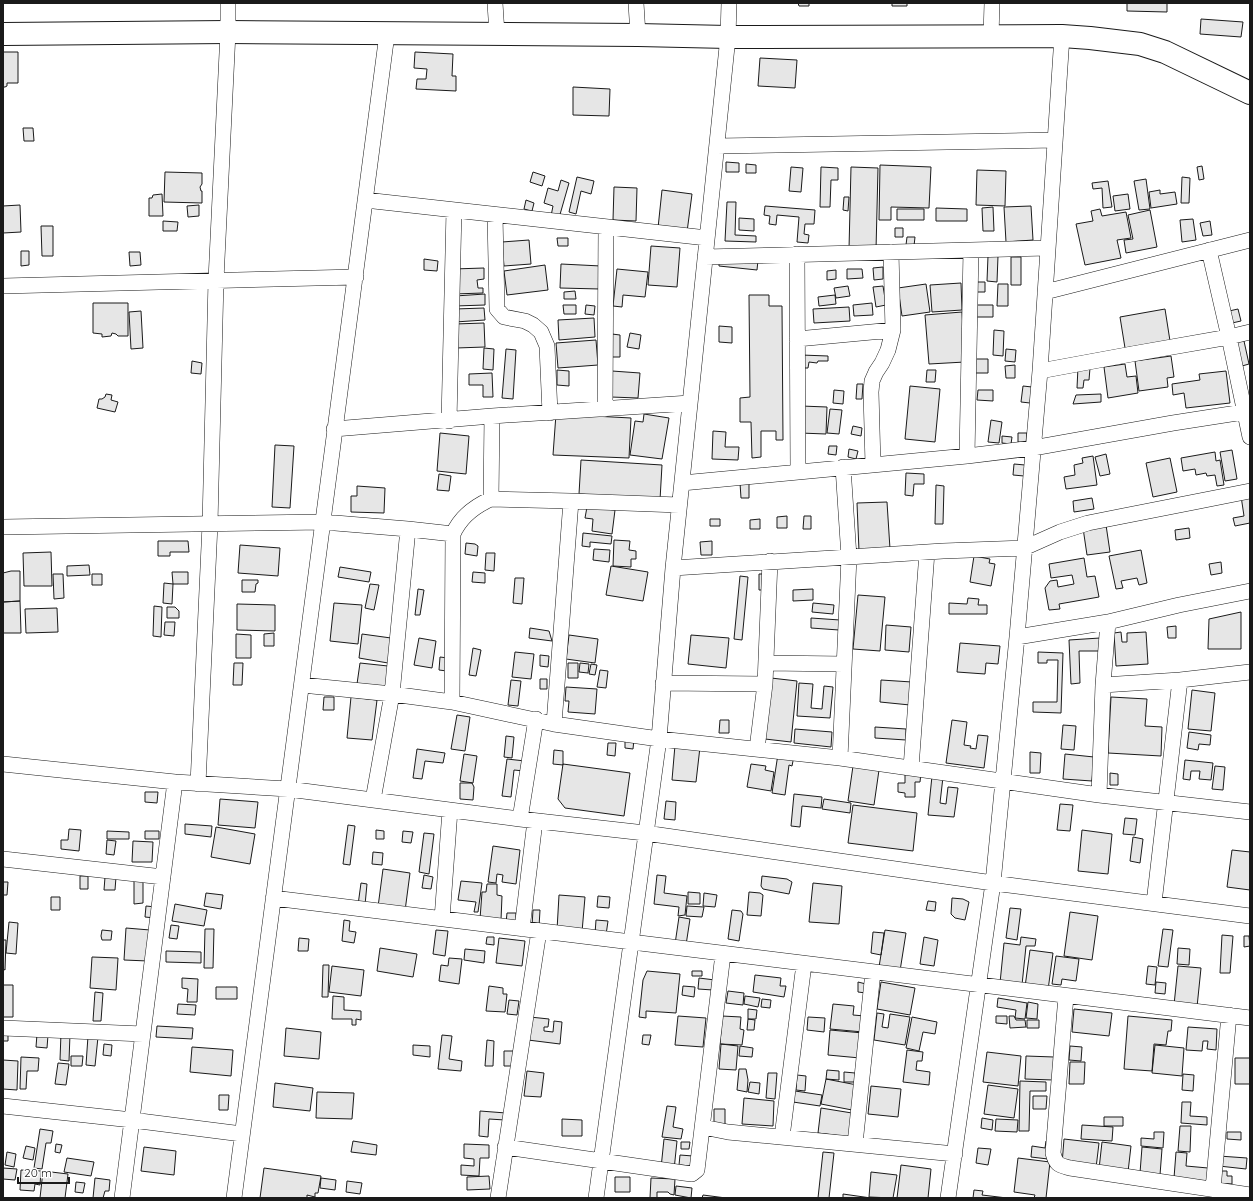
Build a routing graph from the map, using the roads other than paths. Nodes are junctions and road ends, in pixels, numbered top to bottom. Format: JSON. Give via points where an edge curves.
{"nodes":[{"id":1,"x":228,"y":3,"type":"edge"},
{"id":2,"x":495,"y":3,"type":"edge"},
{"id":3,"x":636,"y":3,"type":"edge"},
{"id":4,"x":729,"y":3,"type":"edge"},
{"id":5,"x":992,"y":3,"type":"edge"},
{"id":6,"x":228,"y":32,"type":"junction"},
{"id":7,"x":3,"y":34,"type":"edge"},
{"id":8,"x":387,"y":34,"type":"junction"},
{"id":9,"x":496,"y":34,"type":"junction"},
{"id":10,"x":638,"y":35,"type":"junction"},
{"id":11,"x":991,"y":36,"type":"junction"},
{"id":12,"x":1062,"y":36,"type":"junction"},
{"id":13,"x":728,"y":37,"type":"junction"},
{"id":14,"x":1250,"y":93,"type":"edge"},
{"id":15,"x":1055,"y":140,"type":"junction"},
{"id":16,"x":717,"y":146,"type":"junction"},
{"id":17,"x":365,"y":200,"type":"junction"},
{"id":18,"x":454,"y":210,"type":"junction"},
{"id":19,"x":495,"y":215,"type":"junction"},
{"id":20,"x":606,"y":227,"type":"junction"},
{"id":21,"x":707,"y":238,"type":"junction"},
{"id":22,"x":1250,"y":240,"type":"edge"},
{"id":23,"x":1048,"y":248,"type":"junction"},
{"id":24,"x":971,"y":250,"type":"junction"},
{"id":25,"x":1209,"y":250,"type":"junction"},
{"id":26,"x":891,"y":252,"type":"junction"},
{"id":27,"x":797,"y":254,"type":"junction"},
{"id":28,"x":705,"y":257,"type":"junction"},
{"id":29,"x":356,"y":277,"type":"junction"},
{"id":30,"x":216,"y":280,"type":"junction"},
{"id":31,"x":3,"y":286,"type":"edge"},
{"id":32,"x":1045,"y":292,"type":"junction"},
{"id":33,"x":893,"y":330,"type":"junction"},
{"id":34,"x":1250,"y":332,"type":"edge"},
{"id":35,"x":1229,"y":337,"type":"junction"},
{"id":36,"x":797,"y":339,"type":"junction"},
{"id":37,"x":1040,"y":372,"type":"junction"},
{"id":38,"x":690,"y":403,"type":"junction"},
{"id":39,"x":605,"y":410,"type":"junction"},
{"id":40,"x":1248,"y":411,"type":"edge"},
{"id":41,"x":550,"y":413,"type":"junction"},
{"id":42,"x":492,"y":416,"type":"junction"},
{"id":43,"x":449,"y":421,"type":"junction"},
{"id":44,"x":334,"y":429,"type":"junction"},
{"id":45,"x":1250,"y":437,"type":"edge"},
{"id":46,"x":1033,"y":448,"type":"junction"},
{"id":47,"x":967,"y":456,"type":"junction"},
{"id":48,"x":873,"y":465,"type":"junction"},
{"id":49,"x":843,"y":467,"type":"junction"},
{"id":50,"x":798,"y":472,"type":"junction"},
{"id":51,"x":682,"y":483,"type":"junction"},
{"id":52,"x":1250,"y":491,"type":"edge"},
{"id":53,"x":490,"y":498,"type":"junction"},
{"id":54,"x":572,"y":501,"type":"junction"},
{"id":55,"x":679,"y":505,"type":"junction"},
{"id":56,"x":323,"y":522,"type":"junction"},
{"id":57,"x":210,"y":524,"type":"junction"},
{"id":58,"x":3,"y":527,"type":"edge"},
{"id":59,"x":408,"y":529,"type":"junction"},
{"id":60,"x":453,"y":534,"type":"junction"},
{"id":61,"x":1024,"y":548,"type":"junction"},
{"id":62,"x":927,"y":552,"type":"junction"},
{"id":63,"x":849,"y":557,"type":"junction"},
{"id":64,"x":770,"y":561,"type":"junction"},
{"id":65,"x":673,"y":568,"type":"junction"},
{"id":66,"x":1250,"y":591,"type":"edge"},
{"id":67,"x":1108,"y":622,"type":"junction"},
{"id":68,"x":1017,"y":637,"type":"junction"},
{"id":69,"x":766,"y":663,"type":"junction"},
{"id":70,"x":844,"y":664,"type":"junction"},
{"id":71,"x":1250,"y":672,"type":"edge"},
{"id":72,"x":1180,"y":680,"type":"junction"},
{"id":73,"x":302,"y":684,"type":"junction"},
{"id":74,"x":663,"y":684,"type":"junction"},
{"id":75,"x":764,"y":684,"type":"junction"},
{"id":76,"x":1103,"y":685,"type":"junction"},
{"id":77,"x":392,"y":694,"type":"junction"},
{"id":78,"x":452,"y":702,"type":"junction"},
{"id":79,"x":536,"y":720,"type":"junction"},
{"id":80,"x":554,"y":724,"type":"junction"},
{"id":81,"x":658,"y":739,"type":"junction"},
{"id":82,"x":757,"y":748,"type":"junction"},
{"id":83,"x":840,"y":758,"type":"junction"},
{"id":84,"x":3,"y":764,"type":"edge"},
{"id":85,"x":911,"y":768,"type":"junction"},
{"id":86,"x":1002,"y":781,"type":"junction"},
{"id":87,"x":175,"y":782,"type":"junction"},
{"id":88,"x":198,"y":784,"type":"junction"},
{"id":89,"x":288,"y":789,"type":"junction"},
{"id":90,"x":1099,"y":795,"type":"junction"},
{"id":91,"x":373,"y":800,"type":"junction"},
{"id":92,"x":1166,"y":802,"type":"junction"},
{"id":93,"x":450,"y":810,"type":"junction"},
{"id":94,"x":1250,"y":812,"type":"edge"},
{"id":95,"x":520,"y":819,"type":"junction"},
{"id":96,"x":535,"y":821,"type":"junction"},
{"id":97,"x":645,"y":833,"type":"junction"},
{"id":98,"x":3,"y":859,"type":"edge"},
{"id":99,"x":163,"y":877,"type":"junction"},
{"id":100,"x":992,"y":883,"type":"junction"},
{"id":101,"x":273,"y":898,"type":"junction"},
{"id":102,"x":1154,"y":903,"type":"junction"},
{"id":103,"x":1250,"y":916,"type":"edge"},
{"id":104,"x":442,"y":920,"type":"junction"},
{"id":105,"x":522,"y":929,"type":"junction"},
{"id":106,"x":539,"y":931,"type":"junction"},
{"id":107,"x":630,"y":943,"type":"junction"},
{"id":108,"x":723,"y":954,"type":"junction"},
{"id":109,"x":804,"y":964,"type":"junction"},
{"id":110,"x":873,"y":972,"type":"junction"},
{"id":111,"x":978,"y":985,"type":"junction"},
{"id":112,"x":1066,"y":996,"type":"junction"},
{"id":113,"x":1229,"y":1015,"type":"junction"},
{"id":114,"x":1250,"y":1018,"type":"edge"},
{"id":115,"x":3,"y":1028,"type":"edge"},
{"id":116,"x":143,"y":1034,"type":"junction"},
{"id":117,"x":3,"y":1106,"type":"edge"},
{"id":118,"x":132,"y":1120,"type":"junction"},
{"id":119,"x":703,"y":1127,"type":"junction"},
{"id":120,"x":242,"y":1134,"type":"junction"},
{"id":121,"x":782,"y":1137,"type":"junction"},
{"id":122,"x":855,"y":1144,"type":"junction"},
{"id":123,"x":506,"y":1147,"type":"junction"},
{"id":124,"x":955,"y":1154,"type":"junction"},
{"id":125,"x":601,"y":1160,"type":"junction"},
{"id":126,"x":1213,"y":1189,"type":"junction"},
{"id":127,"x":1250,"y":1194,"type":"edge"},
{"id":128,"x":122,"y":1198,"type":"edge"},
{"id":129,"x":234,"y":1198,"type":"edge"},
{"id":130,"x":498,"y":1198,"type":"edge"},
{"id":131,"x":596,"y":1198,"type":"edge"},
{"id":132,"x":948,"y":1198,"type":"edge"}],
"edges":[{"from":1,"to":6,"type":"street"},
{"from":2,"to":9,"type":"street"},
{"from":3,"to":10,"type":"street"},
{"from":4,"to":13,"type":"street"},
{"from":5,"to":11,"type":"street"},
{"from":6,"to":7,"type":"street"},
{"from":6,"to":8,"type":"street"},
{"from":6,"to":30,"type":"street"},
{"from":8,"to":9,"type":"street"},
{"from":8,"to":17,"type":"street"},
{"from":9,"to":10,"type":"street"},
{"from":10,"to":13,"type":"street"},
{"from":11,"to":12,"type":"street"},
{"from":11,"to":13,"type":"street"},
{"from":12,"to":14,"type":"street","via":[[1140,44],[1165,52]]},
{"from":12,"to":15,"type":"street"},
{"from":13,"to":16,"type":"street"},
{"from":15,"to":16,"type":"street"},
{"from":15,"to":23,"type":"street"},
{"from":16,"to":21,"type":"street"},
{"from":17,"to":18,"type":"street"},
{"from":17,"to":29,"type":"street"},
{"from":18,"to":19,"type":"street"},
{"from":18,"to":43,"type":"street"},
{"from":19,"to":20,"type":"street"},
{"from":19,"to":41,"type":"street","via":[[497,309],[504,316],[526,321],[541,332],[547,346]]},
{"from":20,"to":21,"type":"street"},
{"from":20,"to":39,"type":"street"},
{"from":21,"to":28,"type":"street"},
{"from":22,"to":25,"type":"street"},
{"from":23,"to":24,"type":"street"},
{"from":23,"to":32,"type":"street"},
{"from":24,"to":26,"type":"street"},
{"from":24,"to":47,"type":"street"},
{"from":25,"to":32,"type":"street"},
{"from":25,"to":35,"type":"street"},
{"from":26,"to":27,"type":"street"},
{"from":26,"to":33,"type":"street"},
{"from":27,"to":28,"type":"street"},
{"from":27,"to":36,"type":"street"},
{"from":28,"to":38,"type":"street"},
{"from":29,"to":30,"type":"street"},
{"from":29,"to":44,"type":"street"},
{"from":30,"to":31,"type":"street"},
{"from":30,"to":57,"type":"street"},
{"from":32,"to":37,"type":"street"},
{"from":33,"to":36,"type":"street"},
{"from":33,"to":48,"type":"street","via":[[888,350],[872,381]]},
{"from":34,"to":35,"type":"street"},
{"from":35,"to":37,"type":"street"},
{"from":35,"to":40,"type":"street"},
{"from":36,"to":50,"type":"street"},
{"from":37,"to":46,"type":"street"},
{"from":38,"to":39,"type":"street"},
{"from":38,"to":51,"type":"street"},
{"from":39,"to":41,"type":"street"},
{"from":40,"to":45,"type":"street"},
{"from":40,"to":46,"type":"street"},
{"from":41,"to":42,"type":"street"},
{"from":42,"to":43,"type":"street"},
{"from":42,"to":53,"type":"street"},
{"from":43,"to":44,"type":"street"},
{"from":44,"to":56,"type":"street"},
{"from":46,"to":47,"type":"street"},
{"from":46,"to":61,"type":"street"},
{"from":47,"to":48,"type":"street"},
{"from":48,"to":49,"type":"street"},
{"from":49,"to":50,"type":"street"},
{"from":49,"to":63,"type":"street"},
{"from":50,"to":51,"type":"street"},
{"from":51,"to":55,"type":"street"},
{"from":52,"to":61,"type":"street","via":[[1088,523]]},
{"from":53,"to":54,"type":"street"},
{"from":53,"to":60,"type":"street","via":[[478,505],[456,527]]},
{"from":54,"to":55,"type":"street"},
{"from":54,"to":80,"type":"street"},
{"from":55,"to":65,"type":"street"},
{"from":56,"to":57,"type":"street"},
{"from":56,"to":59,"type":"street"},
{"from":56,"to":73,"type":"street"},
{"from":57,"to":58,"type":"street"},
{"from":57,"to":88,"type":"street"},
{"from":59,"to":60,"type":"street"},
{"from":59,"to":77,"type":"street"},
{"from":60,"to":78,"type":"street"},
{"from":61,"to":62,"type":"street"},
{"from":61,"to":68,"type":"street"},
{"from":62,"to":63,"type":"street"},
{"from":62,"to":85,"type":"street"},
{"from":63,"to":64,"type":"street"},
{"from":63,"to":70,"type":"street"},
{"from":64,"to":65,"type":"street"},
{"from":64,"to":69,"type":"street"},
{"from":65,"to":74,"type":"street"},
{"from":66,"to":67,"type":"street"},
{"from":67,"to":68,"type":"street"},
{"from":67,"to":76,"type":"street"},
{"from":68,"to":86,"type":"street"},
{"from":69,"to":70,"type":"street"},
{"from":69,"to":75,"type":"street"},
{"from":70,"to":83,"type":"street"},
{"from":71,"to":72,"type":"street"},
{"from":72,"to":76,"type":"street"},
{"from":72,"to":92,"type":"street"},
{"from":73,"to":77,"type":"street"},
{"from":73,"to":89,"type":"street"},
{"from":74,"to":75,"type":"street"},
{"from":74,"to":81,"type":"street"},
{"from":75,"to":82,"type":"street"},
{"from":76,"to":90,"type":"street"},
{"from":77,"to":78,"type":"street"},
{"from":77,"to":91,"type":"street"},
{"from":78,"to":79,"type":"street"},
{"from":79,"to":80,"type":"street"},
{"from":79,"to":95,"type":"street"},
{"from":80,"to":81,"type":"street"},
{"from":81,"to":82,"type":"street"},
{"from":81,"to":97,"type":"street"},
{"from":82,"to":83,"type":"street"},
{"from":83,"to":85,"type":"street"},
{"from":84,"to":87,"type":"street"},
{"from":85,"to":86,"type":"street"},
{"from":86,"to":90,"type":"street"},
{"from":86,"to":100,"type":"street"},
{"from":87,"to":88,"type":"street"},
{"from":87,"to":99,"type":"street"},
{"from":88,"to":89,"type":"street"},
{"from":89,"to":91,"type":"street"},
{"from":89,"to":101,"type":"street"},
{"from":90,"to":92,"type":"street"},
{"from":91,"to":93,"type":"street"},
{"from":92,"to":94,"type":"street"},
{"from":92,"to":102,"type":"street"},
{"from":93,"to":95,"type":"street"},
{"from":93,"to":104,"type":"street"},
{"from":95,"to":96,"type":"street"},
{"from":96,"to":97,"type":"street"},
{"from":96,"to":105,"type":"street"},
{"from":97,"to":100,"type":"street"},
{"from":97,"to":107,"type":"street"},
{"from":98,"to":99,"type":"street"},
{"from":99,"to":116,"type":"street"},
{"from":100,"to":102,"type":"street"},
{"from":100,"to":111,"type":"street"},
{"from":101,"to":104,"type":"street"},
{"from":101,"to":120,"type":"street"},
{"from":102,"to":103,"type":"street"},
{"from":104,"to":105,"type":"street"},
{"from":105,"to":106,"type":"street"},
{"from":106,"to":107,"type":"street"},
{"from":106,"to":123,"type":"street"},
{"from":107,"to":108,"type":"street"},
{"from":107,"to":125,"type":"street"},
{"from":108,"to":109,"type":"street"},
{"from":108,"to":119,"type":"street"},
{"from":109,"to":110,"type":"street"},
{"from":109,"to":121,"type":"street"},
{"from":110,"to":111,"type":"street"},
{"from":110,"to":122,"type":"street"},
{"from":111,"to":112,"type":"street"},
{"from":111,"to":124,"type":"street"},
{"from":112,"to":113,"type":"street"},
{"from":112,"to":126,"type":"street","via":[[1053,1153],[1055,1161],[1070,1168]]},
{"from":113,"to":114,"type":"street"},
{"from":113,"to":126,"type":"street"},
{"from":115,"to":116,"type":"street"},
{"from":116,"to":118,"type":"street"},
{"from":117,"to":118,"type":"street"},
{"from":118,"to":120,"type":"street"},
{"from":118,"to":128,"type":"street"},
{"from":119,"to":121,"type":"street"},
{"from":119,"to":125,"type":"street","via":[[697,1170],[692,1174]]},
{"from":120,"to":129,"type":"street"},
{"from":121,"to":122,"type":"street"},
{"from":122,"to":124,"type":"street"},
{"from":123,"to":125,"type":"street"},
{"from":123,"to":130,"type":"street"},
{"from":124,"to":132,"type":"street"},
{"from":125,"to":131,"type":"street"},
{"from":126,"to":127,"type":"street"}]}
